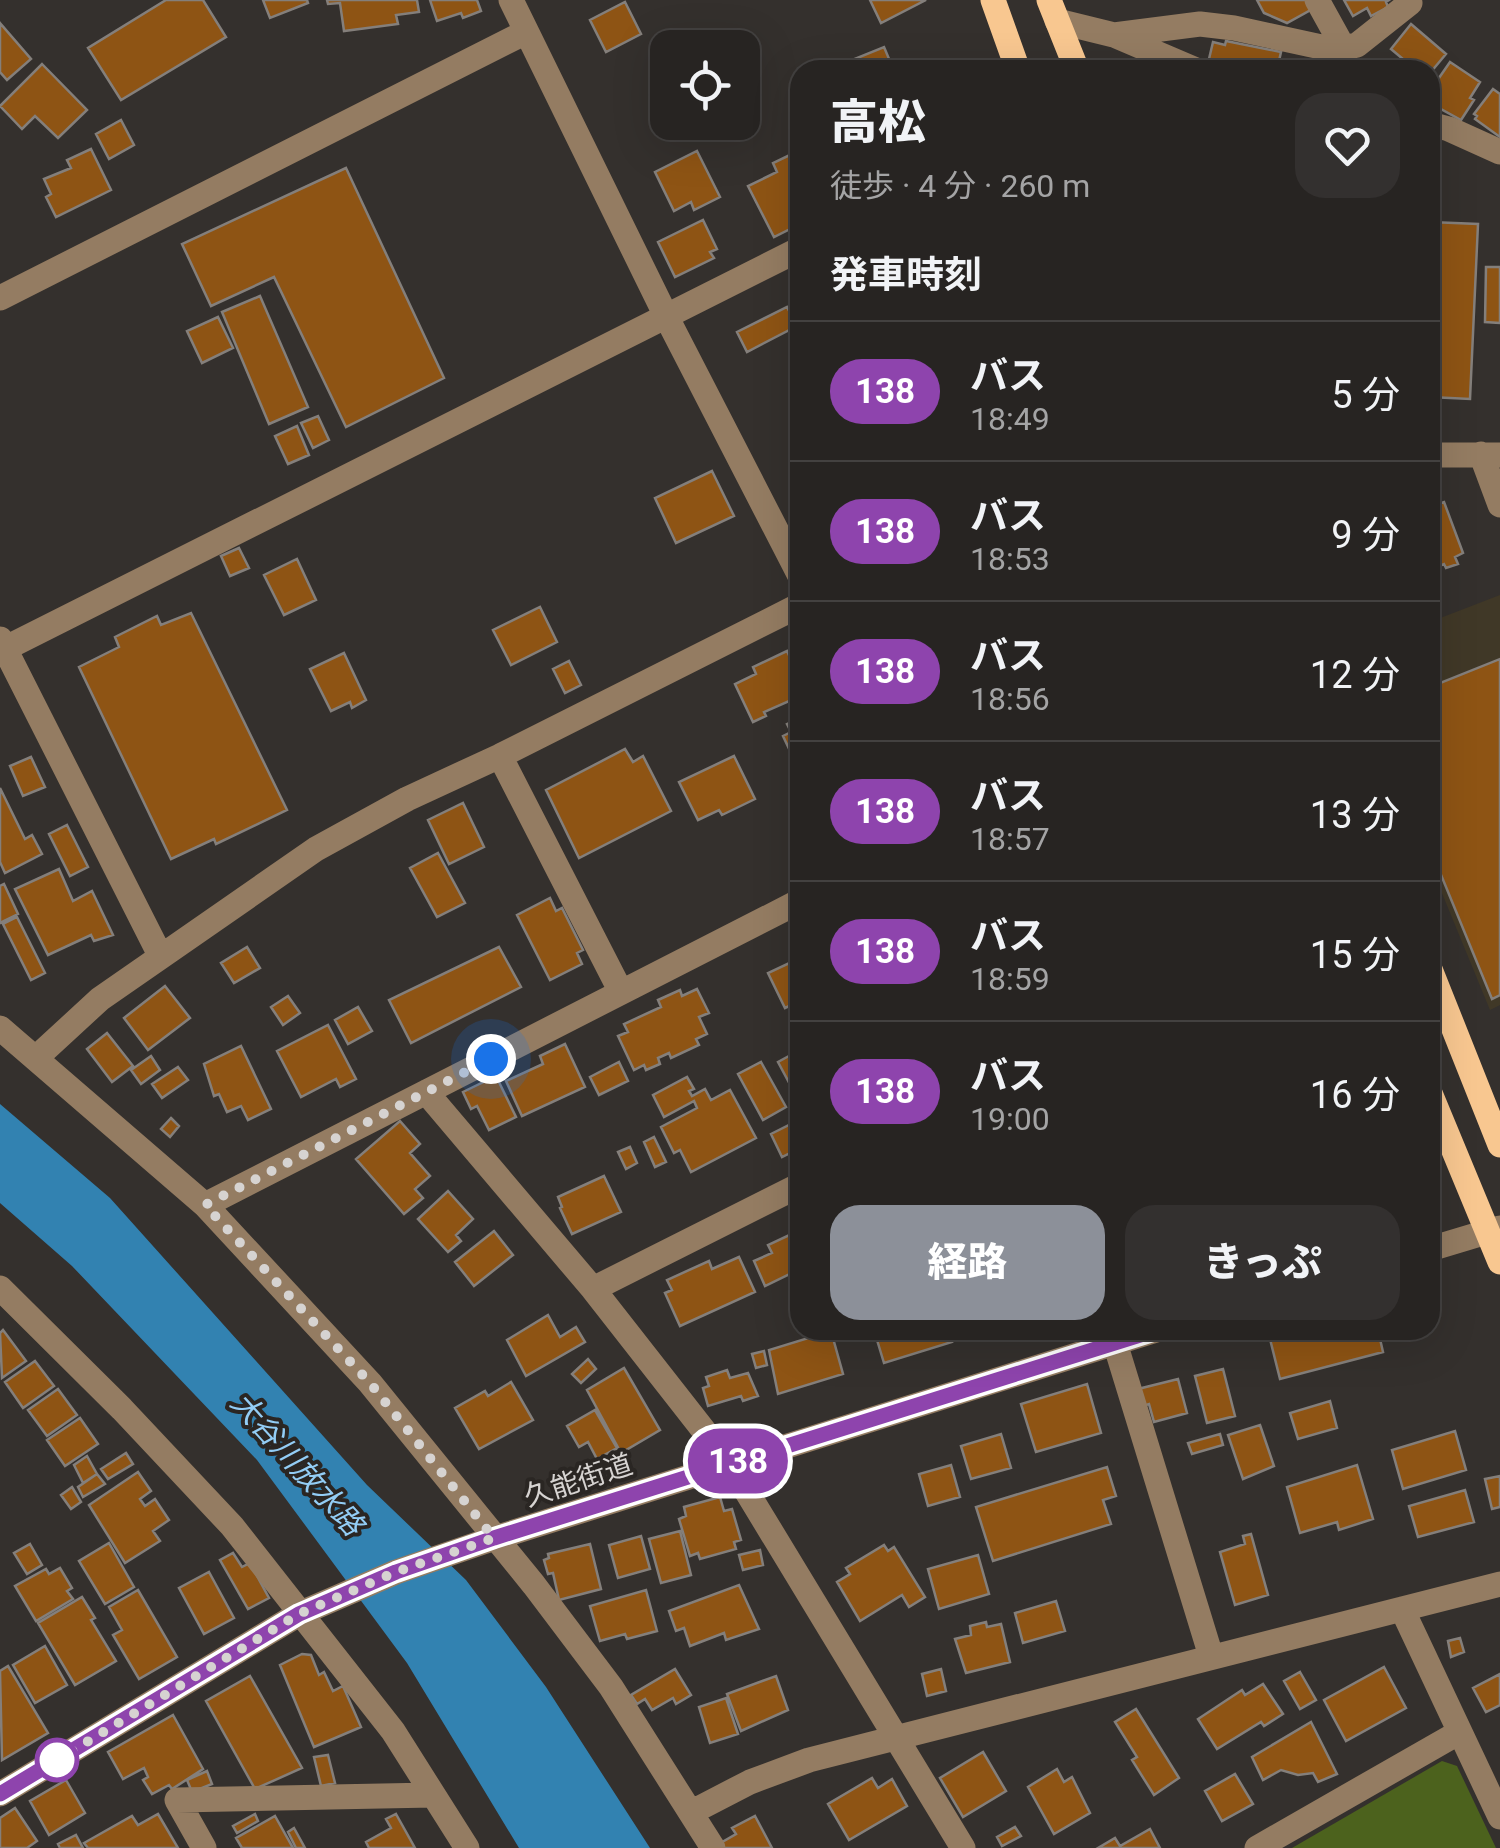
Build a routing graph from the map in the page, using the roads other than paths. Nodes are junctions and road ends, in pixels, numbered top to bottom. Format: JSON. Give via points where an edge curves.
{"nodes":[{"id":1,"x":510,"y":0,"type":"edge"},
{"id":2,"x":993,"y":0,"type":"edge"},
{"id":3,"x":1317,"y":0,"type":"edge"},
{"id":4,"x":1409,"y":0,"type":"edge"},
{"id":5,"x":1053,"y":11,"type":"edge"},
{"id":6,"x":526,"y":32,"type":"junction"},
{"id":7,"x":1114,"y":35,"type":"junction"},
{"id":8,"x":1344,"y":48,"type":"junction"},
{"id":9,"x":1014,"y":60,"type":"edge"},
{"id":10,"x":1073,"y":60,"type":"edge"},
{"id":11,"x":1173,"y":60,"type":"edge"},
{"id":12,"x":1440,"y":127,"type":"edge"},
{"id":13,"x":1500,"y":152,"type":"edge"},
{"id":14,"x":790,"y":254,"type":"edge"},
{"id":15,"x":0,"y":298,"type":"edge"},
{"id":16,"x":666,"y":316,"type":"junction"},
{"id":17,"x":1490,"y":454,"type":"edge"},
{"id":18,"x":1440,"y":455,"type":"edge"},
{"id":19,"x":1500,"y":505,"type":"edge"},
{"id":20,"x":790,"y":557,"type":"edge"},
{"id":21,"x":790,"y":610,"type":"edge"},
{"id":22,"x":2,"y":646,"type":"edge"},
{"id":23,"x":500,"y":756,"type":"junction"},
{"id":24,"x":790,"y":907,"type":"edge"},
{"id":25,"x":160,"y":955,"type":"junction"},
{"id":26,"x":622,"y":992,"type":"junction"},
{"id":27,"x":1440,"y":993,"type":"edge"},
{"id":28,"x":0,"y":1028,"type":"edge"},
{"id":29,"x":37,"y":1058,"type":"junction"},
{"id":30,"x":426,"y":1092,"type":"junction"},
{"id":31,"x":1440,"y":1114,"type":"edge"},
{"id":32,"x":1500,"y":1145,"type":"edge"},
{"id":33,"x":790,"y":1190,"type":"edge"},
{"id":34,"x":205,"y":1205,"type":"junction"},
{"id":35,"x":1493,"y":1230,"type":"edge"},
{"id":36,"x":1440,"y":1246,"type":"edge"},
{"id":37,"x":1500,"y":1262,"type":"edge"},
{"id":38,"x":0,"y":1288,"type":"edge"},
{"id":39,"x":593,"y":1289,"type":"junction"},
{"id":40,"x":1127,"y":1340,"type":"edge"},
{"id":41,"x":1115,"y":1344,"type":"junction"},
{"id":42,"x":730,"y":1464,"type":"junction"},
{"id":43,"x":494,"y":1538,"type":"junction"},
{"id":44,"x":1500,"y":1584,"type":"edge"},
{"id":45,"x":1402,"y":1609,"type":"junction"},
{"id":46,"x":299,"y":1614,"type":"junction"},
{"id":47,"x":1211,"y":1656,"type":"junction"},
{"id":48,"x":1458,"y":1733,"type":"junction"},
{"id":49,"x":896,"y":1737,"type":"junction"},
{"id":50,"x":0,"y":1794,"type":"edge"},
{"id":51,"x":433,"y":1794,"type":"junction"},
{"id":52,"x":692,"y":1812,"type":"junction"},
{"id":53,"x":1500,"y":1818,"type":"edge"},
{"id":54,"x":204,"y":1848,"type":"edge"},
{"id":55,"x":466,"y":1848,"type":"edge"},
{"id":56,"x":713,"y":1848,"type":"edge"},
{"id":57,"x":963,"y":1848,"type":"edge"},
{"id":58,"x":1256,"y":1848,"type":"edge"}],
"edges":[{"from":1,"to":6,"type":"street"},
{"from":2,"to":9,"type":"main road"},
{"from":3,"to":8,"type":"street"},
{"from":4,"to":8,"type":"street"},
{"from":5,"to":7,"type":"street"},
{"from":5,"to":10,"type":"main road"},
{"from":6,"to":15,"type":"street"},
{"from":6,"to":16,"type":"street"},
{"from":7,"to":8,"type":"street","via":[[1200,24]]},
{"from":7,"to":11,"type":"street"},
{"from":12,"to":13,"type":"street"},
{"from":14,"to":16,"type":"street"},
{"from":16,"to":20,"type":"street"},
{"from":16,"to":22,"type":"street"},
{"from":17,"to":18,"type":"street"},
{"from":17,"to":19,"type":"street"},
{"from":21,"to":23,"type":"street"},
{"from":22,"to":25,"type":"street"},
{"from":23,"to":25,"type":"street","via":[[316,849]]},
{"from":23,"to":26,"type":"street"},
{"from":24,"to":26,"type":"street"},
{"from":25,"to":29,"type":"street"},
{"from":26,"to":30,"type":"street"},
{"from":27,"to":32,"type":"main road"},
{"from":28,"to":29,"type":"street"},
{"from":29,"to":34,"type":"street"},
{"from":30,"to":34,"type":"street"},
{"from":30,"to":39,"type":"street"},
{"from":31,"to":35,"type":"main road"},
{"from":33,"to":39,"type":"street"},
{"from":34,"to":43,"type":"street","via":[[370,1383]]},
{"from":35,"to":36,"type":"street"},
{"from":35,"to":37,"type":"main road"},
{"from":38,"to":46,"type":"street","via":[[220,1514]]},
{"from":39,"to":42,"type":"street"},
{"from":40,"to":41,"type":"street","name":"久能街道"},
{"from":41,"to":42,"type":"street","name":"久能街道"},
{"from":41,"to":47,"type":"street"},
{"from":42,"to":43,"type":"street","name":"久能街道"},
{"from":42,"to":49,"type":"street"},
{"from":43,"to":46,"type":"street","name":"久能街道"},
{"from":43,"to":52,"type":"street","via":[[611,1687]]},
{"from":44,"to":45,"type":"street"},
{"from":45,"to":47,"type":"street"},
{"from":45,"to":48,"type":"street"},
{"from":46,"to":50,"type":"street","name":"久能街道"},
{"from":46,"to":51,"type":"street","via":[[393,1731]]},
{"from":47,"to":49,"type":"street"},
{"from":48,"to":53,"type":"street"},
{"from":48,"to":58,"type":"street"},
{"from":49,"to":52,"type":"street","via":[[809,1760]]},
{"from":49,"to":57,"type":"street"},
{"from":51,"to":54,"type":"street","via":[[177,1800]]},
{"from":51,"to":55,"type":"street"},
{"from":52,"to":56,"type":"street"}]}
